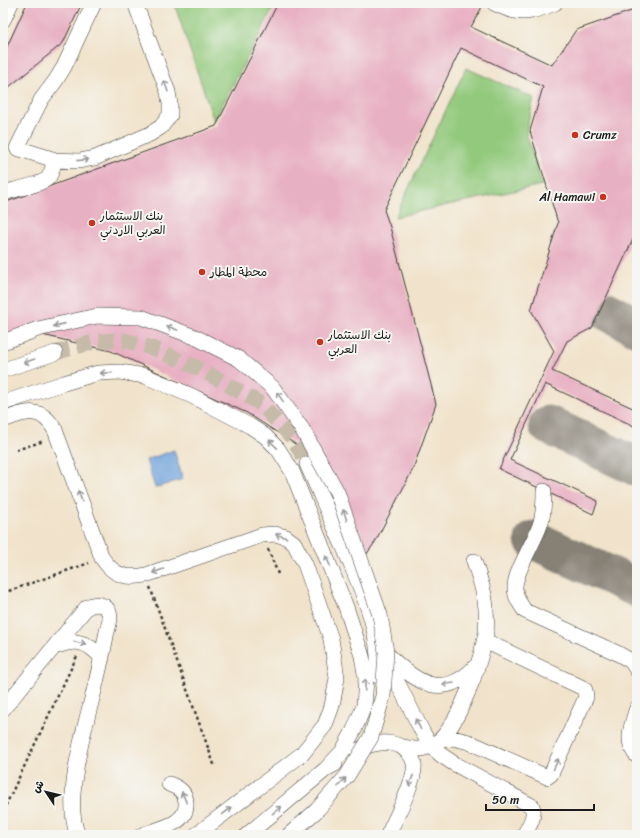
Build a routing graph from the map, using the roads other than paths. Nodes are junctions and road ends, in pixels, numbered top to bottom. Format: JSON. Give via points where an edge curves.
{"nodes":[{"id":1,"x":11,"y":3,"type":"edge"},
{"id":2,"x":94,"y":3,"type":"edge"},
{"id":3,"x":135,"y":3,"type":"edge"},
{"id":4,"x":494,"y":3,"type":"edge"},
{"id":5,"x":555,"y":3,"type":"edge"},
{"id":6,"x":3,"y":20,"type":"edge"},
{"id":7,"x":55,"y":160,"type":"junction"},
{"id":8,"x":3,"y":193,"type":"edge"},
{"id":9,"x":3,"y":342,"type":"edge"},
{"id":10,"x":55,"y":353,"type":"tunnel mouth"},
{"id":11,"x":3,"y":370,"type":"edge"},
{"id":12,"x":3,"y":404,"type":"edge"},
{"id":13,"x":4,"y":420,"type":"edge"},
{"id":14,"x":307,"y":464,"type":"tunnel mouth"},
{"id":15,"x":544,"y":491,"type":"dead end"},
{"id":16,"x":474,"y":561,"type":"dead end"},
{"id":17,"x":346,"y":607,"type":"junction"},
{"id":18,"x":374,"y":625,"type":"junction"},
{"id":19,"x":485,"y":641,"type":"junction"},
{"id":20,"x":378,"y":644,"type":"junction"},
{"id":21,"x":54,"y":647,"type":"junction"},
{"id":22,"x":102,"y":658,"type":"junction"},
{"id":23,"x":479,"y":663,"type":"junction"},
{"id":24,"x":637,"y":670,"type":"edge"},
{"id":25,"x":637,"y":708,"type":"edge"},
{"id":26,"x":3,"y":709,"type":"edge"},
{"id":27,"x":436,"y":743,"type":"junction"},
{"id":28,"x":402,"y":747,"type":"junction"},
{"id":29,"x":342,"y":752,"type":"junction"},
{"id":30,"x":637,"y":756,"type":"edge"},
{"id":31,"x":326,"y":769,"type":"junction"},
{"id":32,"x":170,"y":784,"type":"dead end"},
{"id":33,"x":78,"y":835,"type":"edge"},
{"id":34,"x":142,"y":835,"type":"edge"},
{"id":35,"x":196,"y":835,"type":"edge"},
{"id":36,"x":247,"y":835,"type":"edge"},
{"id":37,"x":289,"y":835,"type":"edge"},
{"id":38,"x":388,"y":835,"type":"edge"},
{"id":39,"x":524,"y":835,"type":"edge"}],
"edges":[{"from":1,"to":6,"type":"lane"},
{"from":2,"to":7,"type":"lane","via":[[64,67],[41,100],[17,148]]},
{"from":7,"to":3,"type":"lane","one_way":true,"via":[[79,161],[95,158],[150,134],[161,127],[170,115],[168,92]]},
{"from":4,"to":5,"type":"lane","via":[[517,12],[534,11]]},
{"from":7,"to":8,"type":"lane","via":[[49,177],[42,183]]},
{"from":37,"to":9,"type":"lane","one_way":true,"bridge":true,"via":[[316,811],[347,776],[371,737],[382,696],[386,652],[380,615],[337,492],[302,429],[273,388],[239,359],[195,337],[141,317],[97,316],[38,330]]},
{"from":10,"to":11,"type":"lane","one_way":true},
{"from":17,"to":12,"type":"lane","one_way":true,"via":[[292,471],[278,449],[250,426],[179,390],[145,376],[120,372],[98,373],[64,382]]},
{"from":35,"to":13,"type":"lane","one_way":true,"via":[[302,754],[325,725],[332,706],[337,678],[332,639],[305,564],[294,543],[275,534],[262,535],[146,575],[134,578],[121,575],[108,567],[102,558],[50,421],[32,412]]},
{"from":14,"to":18,"type":"lane"},
{"from":15,"to":24,"type":"lane","via":[[541,524],[514,588],[517,601],[525,611],[631,661]]},
{"from":16,"to":19,"type":"lane","via":[[486,609]]},
{"from":17,"to":18,"type":"lane"},
{"from":29,"to":17,"type":"lane","one_way":true,"via":[[364,706],[366,679],[362,656]]},
{"from":18,"to":20,"type":"lane"},
{"from":19,"to":23,"type":"lane"},
{"from":27,"to":19,"type":"lane","one_way":true,"via":[[453,738],[461,740],[544,777],[551,774],[586,694],[583,688]]},
{"from":23,"to":20,"type":"lane","one_way":true,"via":[[458,682],[436,686],[413,677]]},
{"from":27,"to":20,"type":"lane","one_way":true,"via":[[423,733]]},
{"from":20,"to":29,"type":"lane","via":[[377,693],[372,709],[353,741]]},
{"from":21,"to":22,"type":"lane","one_way":true,"via":[[68,642],[83,643],[94,649]]},
{"from":21,"to":22,"type":"lane","via":[[87,607],[102,604],[108,610],[110,619]]},
{"from":21,"to":26,"type":"lane"},
{"from":22,"to":33,"type":"lane","via":[[76,772],[73,812]]},
{"from":23,"to":27,"type":"lane","via":[[448,730]]},
{"from":25,"to":30,"type":"lane","via":[[630,728],[630,740]]},
{"from":27,"to":28,"type":"lane","via":[[422,749]]},
{"from":27,"to":39,"type":"lane","via":[[441,755],[532,806],[533,816]]},
{"from":28,"to":31,"type":"lane","via":[[389,743],[375,743]]},
{"from":28,"to":38,"type":"lane","one_way":true,"via":[[410,754],[415,765],[414,776]]},
{"from":29,"to":31,"type":"lane"},
{"from":36,"to":31,"type":"lane","one_way":true},
{"from":34,"to":32,"type":"lane","one_way":true,"via":[[181,819],[187,809],[186,798],[180,788]]}]}
